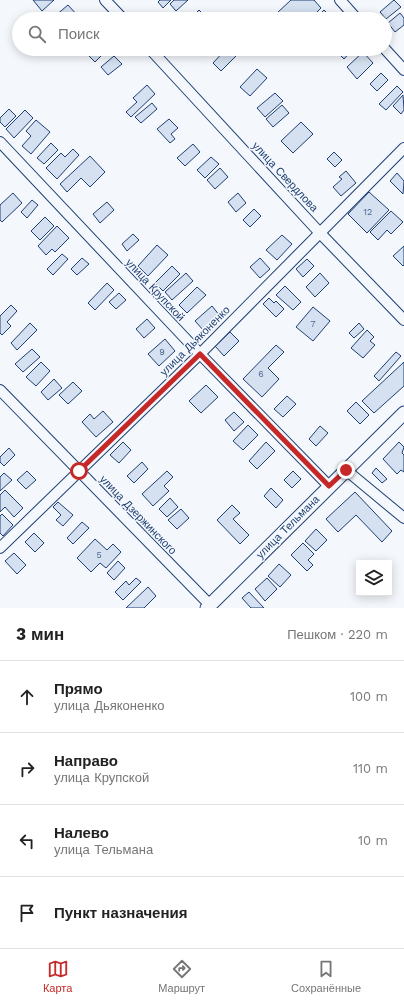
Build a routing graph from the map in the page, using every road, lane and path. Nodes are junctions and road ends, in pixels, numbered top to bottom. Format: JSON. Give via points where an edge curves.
{"nodes":[{"id":1,"x":105,"y":0,"type":"edge"},
{"id":2,"x":340,"y":0,"type":"edge"},
{"id":3,"x":116,"y":12,"type":"edge"},
{"id":4,"x":351,"y":12,"type":"edge"},
{"id":5,"x":157,"y":56,"type":"edge"},
{"id":6,"x":391,"y":56,"type":"edge"},
{"id":7,"x":404,"y":70,"type":"edge"},
{"id":8,"x":0,"y":142,"type":"edge"},
{"id":9,"x":404,"y":148,"type":"edge"},
{"id":10,"x":320,"y":232,"type":"junction"},
{"id":11,"x":404,"y":320,"type":"edge"},
{"id":12,"x":200,"y":354,"type":"junction"},
{"id":13,"x":0,"y":390,"type":"edge"},
{"id":14,"x":404,"y":413,"type":"edge"},
{"id":15,"x":346,"y":470,"type":"junction"},
{"id":16,"x":79,"y":471,"type":"junction"},
{"id":17,"x":329,"y":486,"type":"junction"},
{"id":18,"x":404,"y":518,"type":"edge"},
{"id":19,"x":0,"y":548,"type":"edge"},
{"id":20,"x":208,"y":606,"type":"edge"}],
"edges":[{"from":1,"to":3,"type":"street"},
{"from":2,"to":4,"type":"street"},
{"from":5,"to":10,"type":"street","name":"улица Свердлова"},
{"from":6,"to":7,"type":"street"},
{"from":8,"to":12,"type":"street","name":"улица Крупской"},
{"from":9,"to":10,"type":"street","name":"улица Дьяконенко"},
{"from":10,"to":11,"type":"street","name":"улица Свердлова"},
{"from":10,"to":12,"type":"street","name":"улица Дьяконенко"},
{"from":12,"to":16,"type":"street","name":"улица Дьяконенко"},
{"from":12,"to":17,"type":"street","name":"улица Крупской"},
{"from":13,"to":16,"type":"street","name":"улица Дзержинского"},
{"from":14,"to":15,"type":"street","name":"улица Тельмана"},
{"from":15,"to":17,"type":"street","name":"улица Тельмана"},
{"from":15,"to":18,"type":"street"},
{"from":16,"to":19,"type":"street","name":"улица Дьяконенко"},
{"from":16,"to":20,"type":"street","name":"улица Дзержинского"},
{"from":17,"to":20,"type":"street","name":"улица Тельмана"}]}
